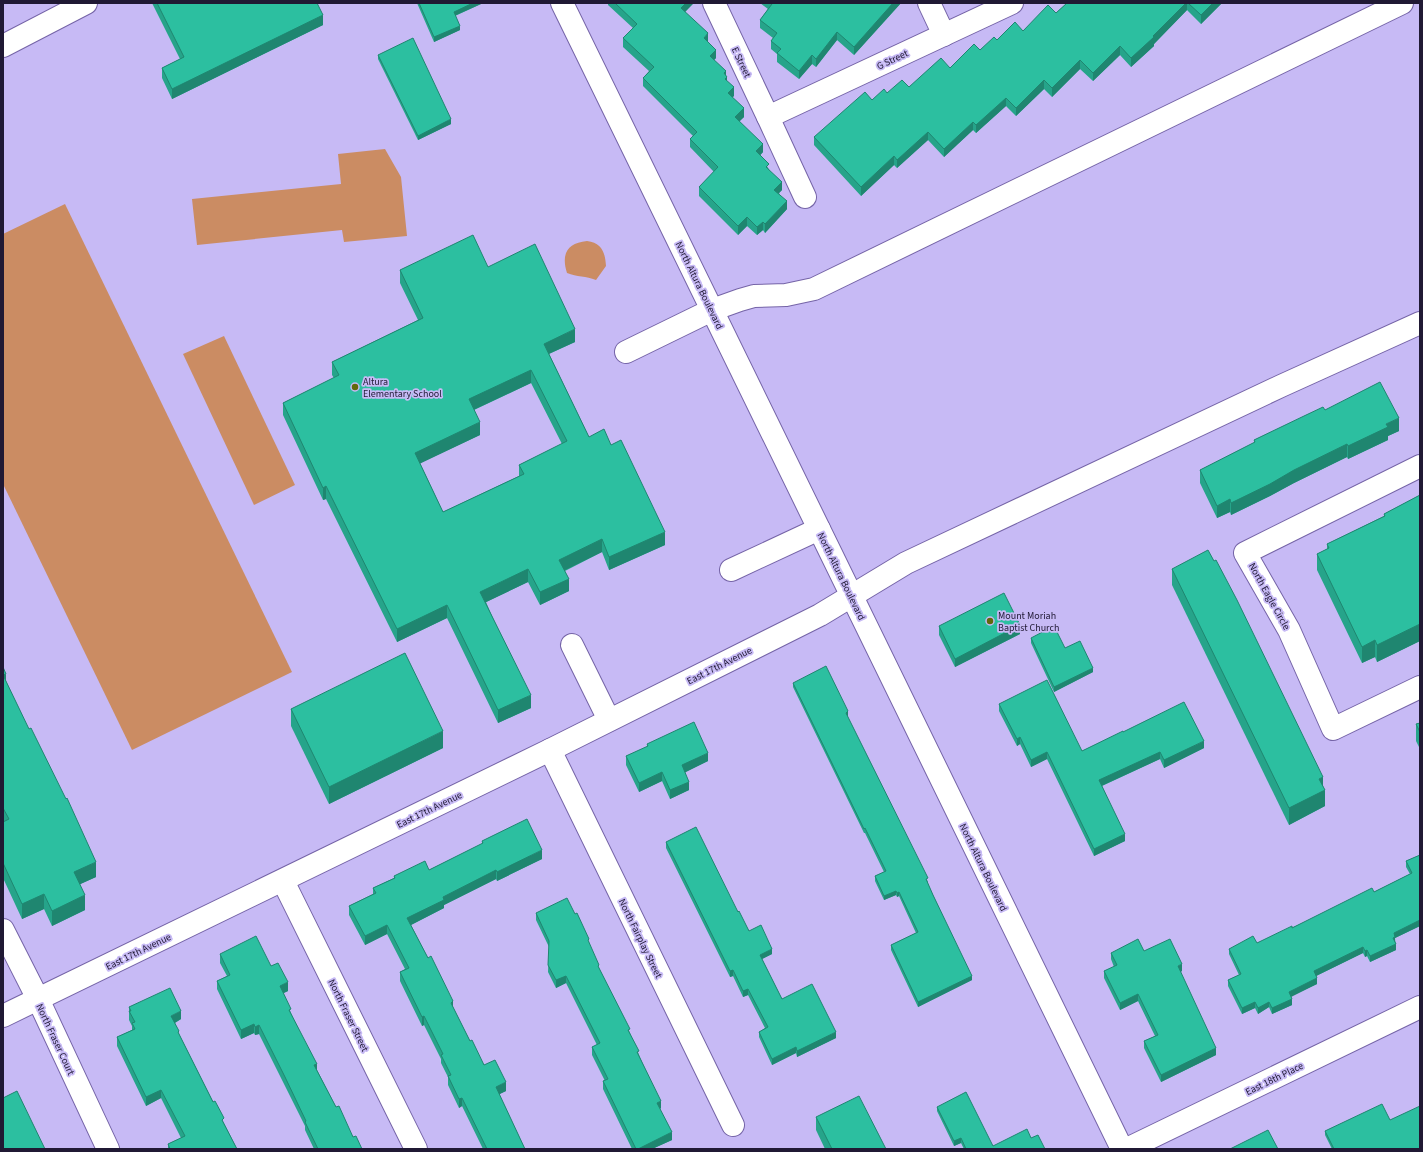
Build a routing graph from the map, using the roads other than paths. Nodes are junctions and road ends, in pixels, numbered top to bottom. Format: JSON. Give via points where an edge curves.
{"nodes":[{"id":1,"x":86,"y":3,"type":"edge"},
{"id":2,"x":562,"y":3,"type":"edge"},
{"id":3,"x":714,"y":3,"type":"edge"},
{"id":4,"x":929,"y":3,"type":"edge"},
{"id":5,"x":1012,"y":3,"type":"edge"},
{"id":6,"x":1402,"y":3,"type":"edge"},
{"id":7,"x":944,"y":35,"type":"junction"},
{"id":8,"x":3,"y":46,"type":"edge"},
{"id":9,"x":770,"y":116,"type":"junction"},
{"id":10,"x":805,"y":197,"type":"dead end"},
{"id":11,"x":712,"y":310,"type":"junction"},
{"id":12,"x":1420,"y":323,"type":"edge"},
{"id":13,"x":626,"y":352,"type":"dead end"},
{"id":14,"x":1420,"y":466,"type":"edge"},
{"id":15,"x":819,"y":529,"type":"junction"},
{"id":16,"x":731,"y":570,"type":"dead end"},
{"id":17,"x":851,"y":595,"type":"junction"},
{"id":18,"x":572,"y":645,"type":"dead end"},
{"id":19,"x":1420,"y":687,"type":"edge"},
{"id":20,"x":609,"y":720,"type":"junction"},
{"id":21,"x":550,"y":750,"type":"junction"},
{"id":22,"x":283,"y":881,"type":"junction"},
{"id":23,"x":3,"y":930,"type":"edge"},
{"id":24,"x":38,"y":999,"type":"junction"},
{"id":25,"x":1420,"y":1007,"type":"edge"},
{"id":26,"x":3,"y":1016,"type":"edge"},
{"id":27,"x":733,"y":1125,"type":"dead end"},
{"id":28,"x":108,"y":1149,"type":"edge"},
{"id":29,"x":416,"y":1149,"type":"edge"},
{"id":30,"x":1122,"y":1149,"type":"edge"},
{"id":31,"x":1127,"y":1149,"type":"edge"}],
"edges":[{"from":1,"to":8,"type":"street"},
{"from":2,"to":11,"type":"street","name":"North Altura Boulevard"},
{"from":3,"to":9,"type":"street","name":"E Street"},
{"from":4,"to":7,"type":"street"},
{"from":5,"to":7,"type":"street","name":"G Street"},
{"from":6,"to":11,"type":"street","via":[[814,289],[786,295],[754,296]]},
{"from":7,"to":9,"type":"street","name":"G Street"},
{"from":9,"to":10,"type":"street","name":"E Street"},
{"from":11,"to":13,"type":"street"},
{"from":11,"to":15,"type":"street","name":"North Altura Boulevard"},
{"from":12,"to":17,"type":"street","name":"East 17th Avenue","via":[[906,563]]},
{"from":14,"to":19,"type":"street","name":"North Eagle Circle","via":[[1245,553],[1289,630],[1333,729]]},
{"from":15,"to":16,"type":"street"},
{"from":15,"to":17,"type":"street","name":"North Altura Boulevard"},
{"from":17,"to":20,"type":"street","name":"East 17th Avenue","via":[[820,615]]},
{"from":17,"to":30,"type":"street","name":"North Altura Boulevard"},
{"from":18,"to":20,"type":"street"},
{"from":20,"to":21,"type":"street","name":"East 17th Avenue"},
{"from":21,"to":22,"type":"street","name":"East 17th Avenue"},
{"from":21,"to":27,"type":"street","name":"North Fairplay Street"},
{"from":22,"to":24,"type":"street","name":"East 17th Avenue"},
{"from":22,"to":29,"type":"street","name":"North Fraser Street"},
{"from":23,"to":24,"type":"street","name":"North Fraser Court"},
{"from":24,"to":26,"type":"street","name":"East 17th Avenue"},
{"from":24,"to":28,"type":"street","name":"North Fraser Court"},
{"from":25,"to":31,"type":"street","name":"East 18th Place"}]}
